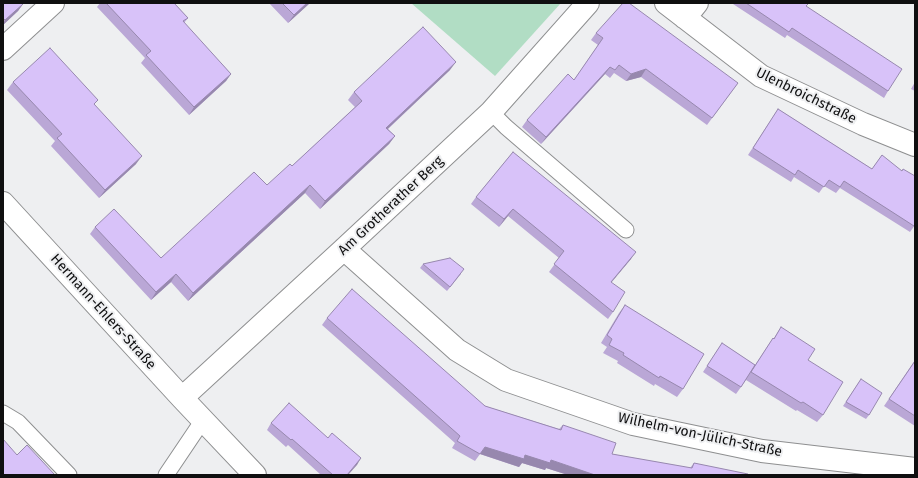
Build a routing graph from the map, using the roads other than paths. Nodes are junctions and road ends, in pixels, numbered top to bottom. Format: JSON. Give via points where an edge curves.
{"nodes":[{"id":1,"x":53,"y":3,"type":"edge"},
{"id":2,"x":588,"y":3,"type":"edge"},
{"id":3,"x":666,"y":3,"type":"edge"},
{"id":4,"x":691,"y":10,"type":"edge"},
{"id":5,"x":3,"y":49,"type":"edge"},
{"id":6,"x":491,"y":112,"type":"junction"},
{"id":7,"x":915,"y":145,"type":"edge"},
{"id":8,"x":3,"y":203,"type":"edge"},
{"id":9,"x":626,"y":230,"type":"dead end"},
{"id":10,"x":344,"y":250,"type":"junction"},
{"id":11,"x":182,"y":398,"type":"junction"},
{"id":12,"x":3,"y":413,"type":"edge"},
{"id":13,"x":203,"y":420,"type":"junction"},
{"id":14,"x":915,"y":469,"type":"edge"},
{"id":15,"x":68,"y":475,"type":"edge"},
{"id":16,"x":166,"y":475,"type":"edge"},
{"id":17,"x":255,"y":475,"type":"edge"}],
"edges":[{"from":1,"to":5,"type":"street"},
{"from":2,"to":6,"type":"street","name":"Am Grotherather Berg"},
{"from":3,"to":4,"type":"street","name":"Ulenbroichstraße"},
{"from":4,"to":7,"type":"street","name":"Ulenbroichstraße","via":[[760,76]]},
{"from":6,"to":9,"type":"lane"},
{"from":6,"to":10,"type":"street","name":"Am Grotherather Berg"},
{"from":8,"to":11,"type":"street","name":"Hermann-Ehlers-Straße"},
{"from":10,"to":11,"type":"street","name":"Am Grotherather Berg"},
{"from":10,"to":14,"type":"street","name":"Wilhelm-von-Jülich-Straße","via":[[457,350],[506,380],[633,424],[762,450]]},
{"from":11,"to":13,"type":"street","name":"Hermann-Ehlers-Straße"},
{"from":12,"to":15,"type":"lane","via":[[18,422]]},
{"from":13,"to":16,"type":"lane"},
{"from":13,"to":17,"type":"street","name":"Hermann-Ehlers-Straße"}]}
